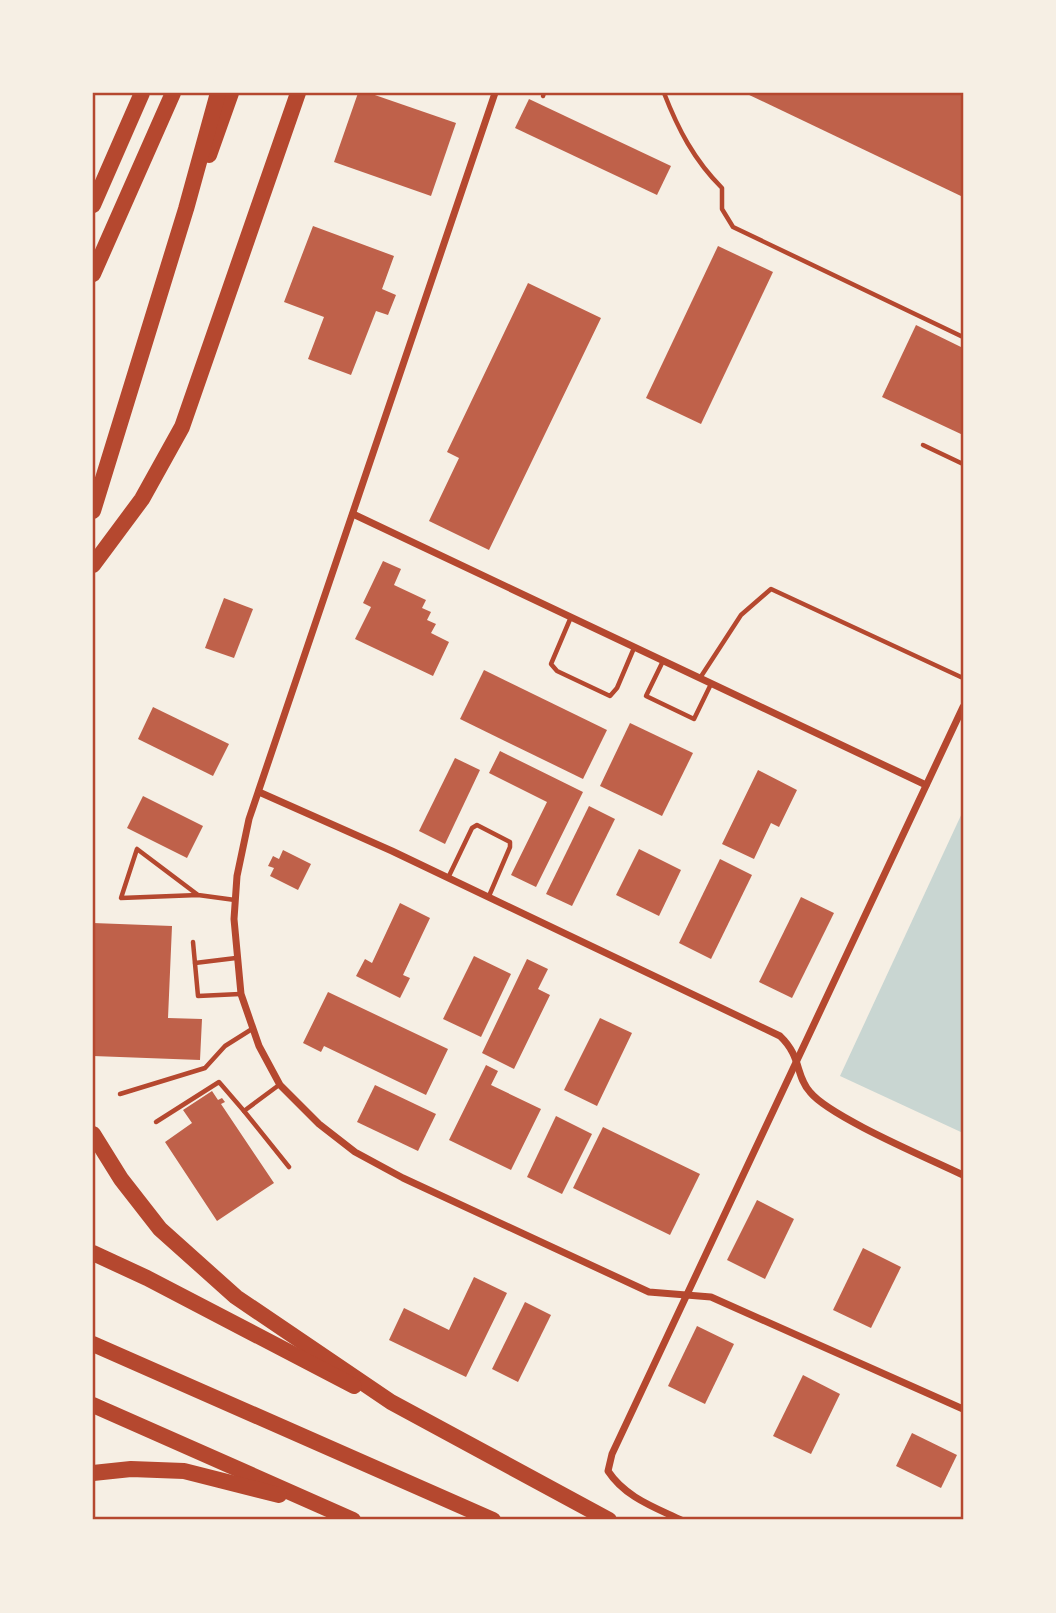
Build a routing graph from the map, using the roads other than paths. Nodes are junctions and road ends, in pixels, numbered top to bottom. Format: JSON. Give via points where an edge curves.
{"nodes":[{"id":1,"x":142,"y":93,"type":"edge"},
{"id":2,"x":173,"y":93,"type":"edge"},
{"id":3,"x":218,"y":93,"type":"edge"},
{"id":4,"x":231,"y":93,"type":"edge"},
{"id":5,"x":299,"y":93,"type":"edge"},
{"id":6,"x":484,"y":93,"type":"edge"},
{"id":7,"x":664,"y":93,"type":"edge"},
{"id":8,"x":494,"y":95,"type":"edge"},
{"id":9,"x":200,"y":169,"type":"junction"},
{"id":10,"x":93,"y":205,"type":"edge"},
{"id":11,"x":93,"y":274,"type":"edge"},
{"id":12,"x":963,"y":337,"type":"edge"},
{"id":13,"x":923,"y":445,"type":"dead end"},
{"id":14,"x":963,"y":464,"type":"edge"},
{"id":15,"x":93,"y":511,"type":"edge"},
{"id":16,"x":353,"y":514,"type":"junction"},
{"id":17,"x":93,"y":565,"type":"edge"},
{"id":18,"x":571,"y":617,"type":"junction"},
{"id":19,"x":634,"y":647,"type":"junction"},
{"id":20,"x":663,"y":661,"type":"junction"},
{"id":21,"x":700,"y":678,"type":"junction"},
{"id":22,"x":963,"y":678,"type":"edge"},
{"id":23,"x":711,"y":684,"type":"junction"},
{"id":24,"x":963,"y":707,"type":"edge"},
{"id":25,"x":926,"y":785,"type":"junction"},
{"id":26,"x":259,"y":792,"type":"junction"},
{"id":27,"x":448,"y":878,"type":"junction"},
{"id":28,"x":198,"y":895,"type":"junction"},
{"id":29,"x":488,"y":897,"type":"junction"},
{"id":30,"x":236,"y":900,"type":"junction"},
{"id":31,"x":193,"y":942,"type":"dead end"},
{"id":32,"x":236,"y":958,"type":"junction"},
{"id":33,"x":195,"y":963,"type":"junction"},
{"id":34,"x":241,"y":994,"type":"junction"},
{"id":35,"x":253,"y":1029,"type":"junction"},
{"id":36,"x":797,"y":1060,"type":"junction"},
{"id":37,"x":280,"y":1085,"type":"junction"},
{"id":38,"x":120,"y":1094,"type":"dead end"},
{"id":39,"x":244,"y":1111,"type":"junction"},
{"id":40,"x":156,"y":1122,"type":"dead end"},
{"id":41,"x":93,"y":1134,"type":"edge"},
{"id":42,"x":289,"y":1167,"type":"dead end"},
{"id":43,"x":963,"y":1175,"type":"edge"},
{"id":44,"x":93,"y":1254,"type":"edge"},
{"id":45,"x":688,"y":1293,"type":"junction"},
{"id":46,"x":93,"y":1344,"type":"edge"},
{"id":47,"x":391,"y":1402,"type":"junction"},
{"id":48,"x":93,"y":1405,"type":"edge"},
{"id":49,"x":963,"y":1409,"type":"edge"},
{"id":50,"x":93,"y":1473,"type":"edge"},
{"id":51,"x":298,"y":1496,"type":"junction"},
{"id":52,"x":353,"y":1520,"type":"edge"},
{"id":53,"x":493,"y":1520,"type":"edge"},
{"id":54,"x":609,"y":1520,"type":"edge"},
{"id":55,"x":681,"y":1520,"type":"edge"}],
"edges":[{"from":1,"to":10,"type":"highway"},
{"from":2,"to":11,"type":"highway"},
{"from":3,"to":9,"type":"highway"},
{"from":4,"to":9,"type":"highway"},
{"from":5,"to":17,"type":"highway","via":[[182,427],[142,499]]},
{"from":6,"to":8,"type":"street"},
{"from":7,"to":12,"type":"lane","via":[[679,130],[703,169],[722,188],[722,209],[733,228]]},
{"from":8,"to":16,"type":"street"},
{"from":9,"to":15,"type":"highway"},
{"from":13,"to":14,"type":"lane"},
{"from":16,"to":18,"type":"street"},
{"from":16,"to":26,"type":"street"},
{"from":18,"to":19,"type":"street"},
{"from":18,"to":19,"type":"lane","via":[[551,664],[557,671],[610,696]]},
{"from":19,"to":20,"type":"street"},
{"from":20,"to":21,"type":"street"},
{"from":20,"to":23,"type":"lane","via":[[646,696],[694,719]]},
{"from":21,"to":22,"type":"lane","via":[[741,615],[771,589]]},
{"from":21,"to":23,"type":"street"},
{"from":23,"to":25,"type":"street"},
{"from":24,"to":25,"type":"street"},
{"from":25,"to":36,"type":"street"},
{"from":26,"to":27,"type":"street"},
{"from":26,"to":30,"type":"street","via":[[249,819]]},
{"from":27,"to":29,"type":"street"},
{"from":27,"to":29,"type":"lane","via":[[477,825],[510,842]]},
{"from":28,"to":28,"type":"lane","via":[[146,897],[121,898],[137,849]]},
{"from":28,"to":30,"type":"lane"},
{"from":29,"to":36,"type":"street","via":[[780,1036],[794,1049]]},
{"from":30,"to":32,"type":"street"},
{"from":31,"to":33,"type":"lane"},
{"from":32,"to":33,"type":"lane"},
{"from":32,"to":34,"type":"street"},
{"from":33,"to":34,"type":"lane","via":[[198,996]]},
{"from":34,"to":35,"type":"street"},
{"from":35,"to":37,"type":"street"},
{"from":35,"to":38,"type":"lane","via":[[225,1046],[205,1068]]},
{"from":36,"to":43,"type":"street","via":[[810,1092],[834,1110]]},
{"from":36,"to":45,"type":"street"},
{"from":37,"to":39,"type":"lane"},
{"from":37,"to":45,"type":"street","via":[[355,1152],[403,1178],[649,1292]]},
{"from":39,"to":40,"type":"lane","via":[[219,1082]]},
{"from":39,"to":42,"type":"lane"},
{"from":41,"to":47,"type":"highway","via":[[140,1205],[197,1266],[253,1310]]},
{"from":44,"to":47,"type":"highway"},
{"from":45,"to":49,"type":"street","via":[[750,1313]]},
{"from":45,"to":55,"type":"street","via":[[608,1471],[632,1496]]},
{"from":46,"to":53,"type":"highway"},
{"from":47,"to":54,"type":"highway"},
{"from":48,"to":51,"type":"highway"},
{"from":50,"to":51,"type":"highway","via":[[184,1471],[268,1494]]},
{"from":51,"to":52,"type":"highway"}]}
